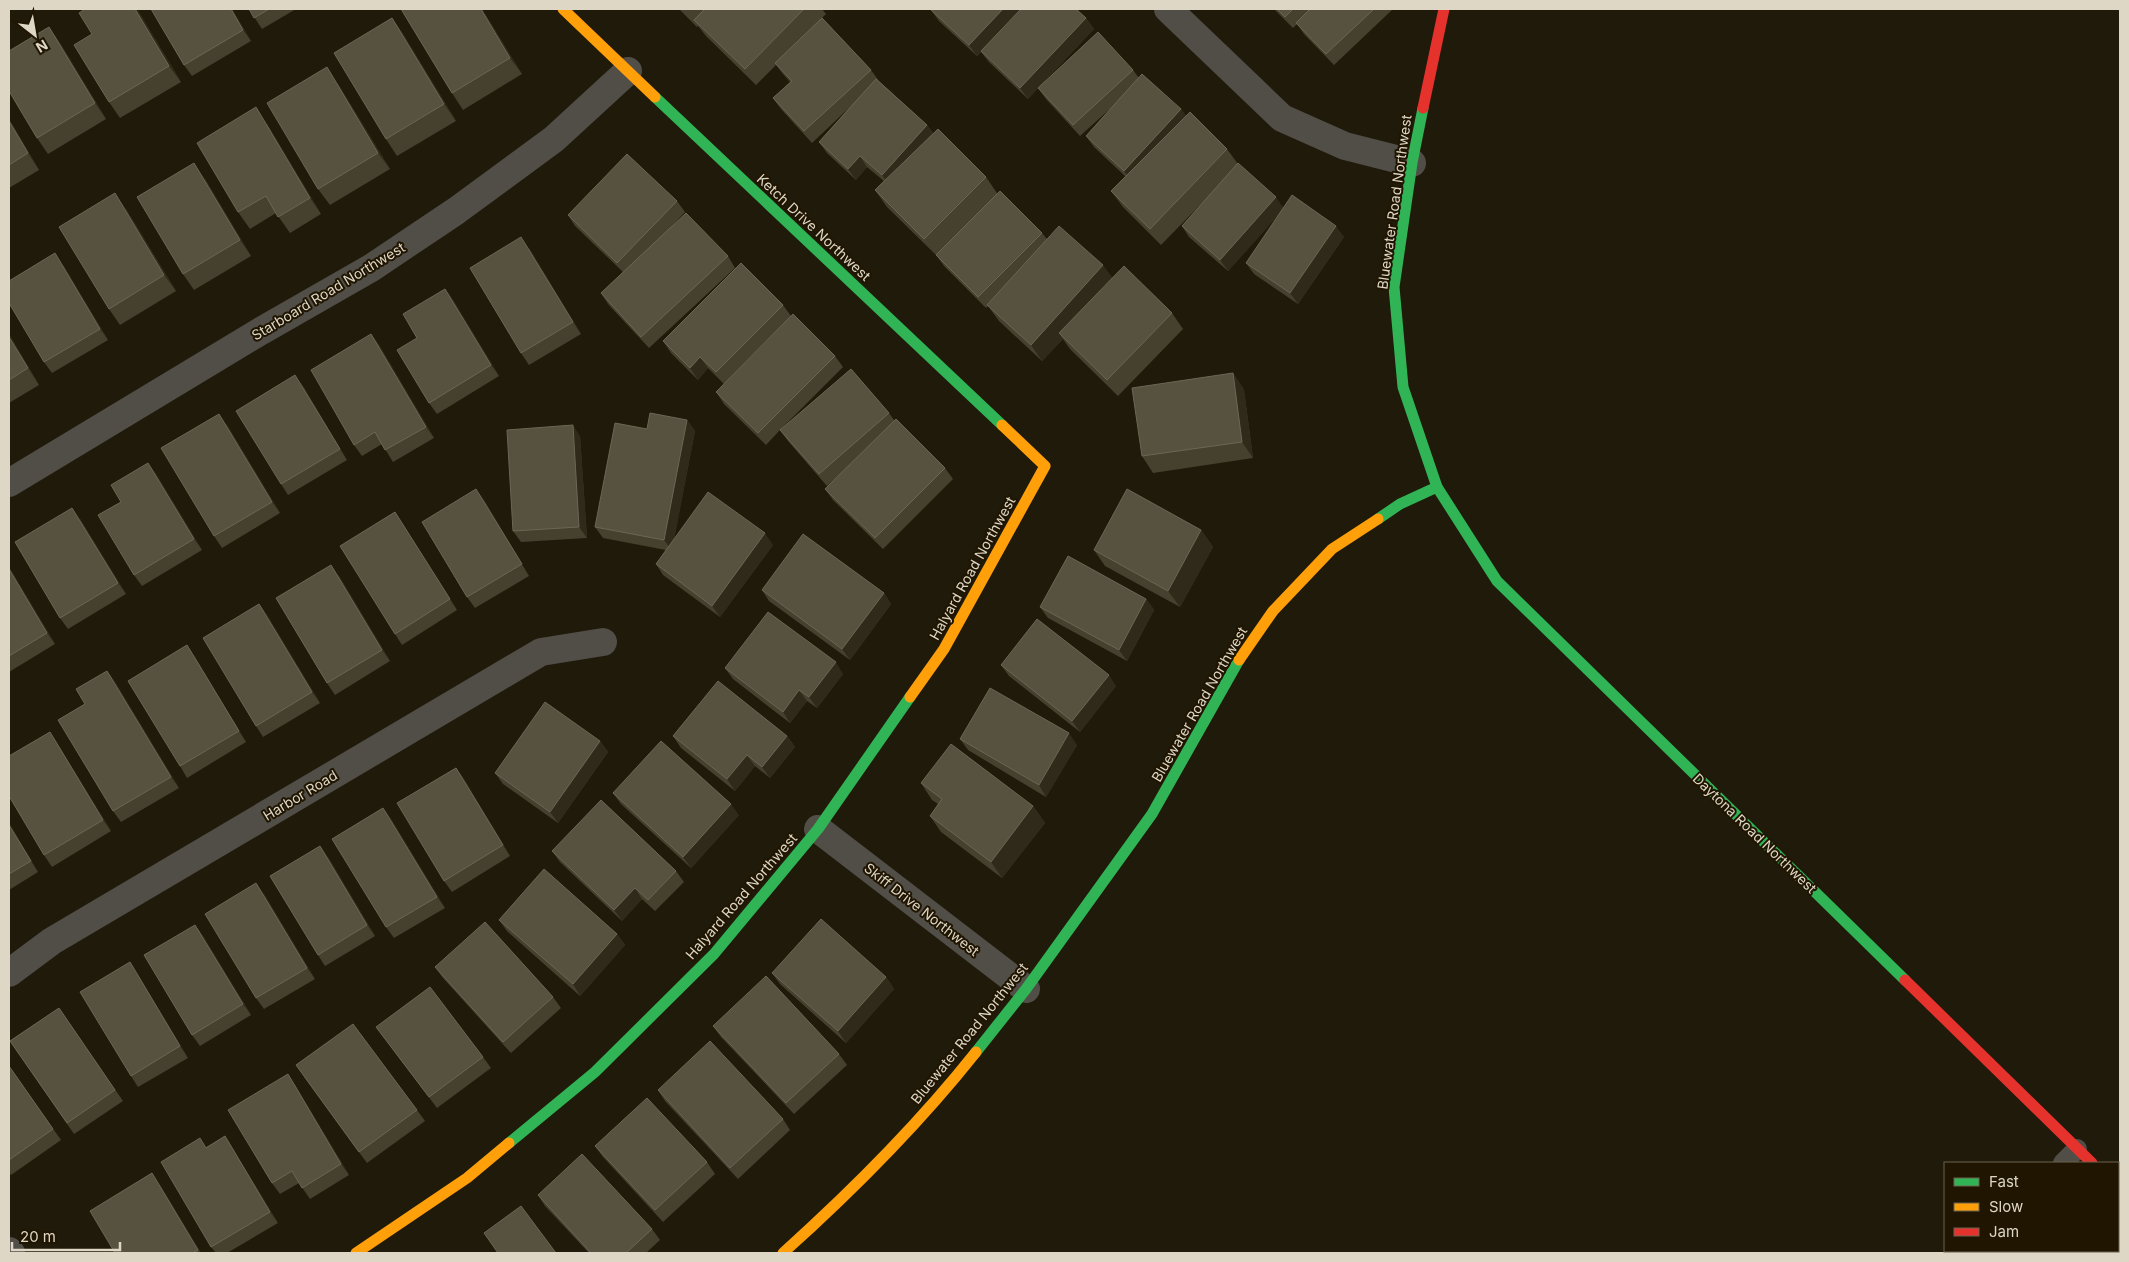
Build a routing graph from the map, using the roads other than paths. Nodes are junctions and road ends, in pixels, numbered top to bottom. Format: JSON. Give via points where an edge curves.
{"nodes":[{"id":1,"x":564,"y":9,"type":"edge"},
{"id":2,"x":1168,"y":9,"type":"edge"},
{"id":3,"x":1444,"y":9,"type":"edge"},
{"id":4,"x":628,"y":71,"type":"junction"},
{"id":5,"x":1412,"y":163,"type":"junction"},
{"id":6,"x":1045,"y":466,"type":"joint"},
{"id":7,"x":9,"y":484,"type":"edge"},
{"id":8,"x":1437,"y":486,"type":"junction"},
{"id":9,"x":603,"y":642,"type":"dead end"},
{"id":10,"x":818,"y":829,"type":"junction"},
{"id":11,"x":9,"y":973,"type":"edge"},
{"id":12,"x":1026,"y":989,"type":"junction"},
{"id":13,"x":2077,"y":1148,"type":"junction"},
{"id":14,"x":2064,"y":1162,"type":"edge"},
{"id":15,"x":2091,"y":1162,"type":"edge"},
{"id":16,"x":356,"y":1253,"type":"edge"},
{"id":17,"x":783,"y":1253,"type":"edge"}],
"edges":[{"from":1,"to":4,"type":"street","name":"Ketch Drive Northwest"},
{"from":2,"to":5,"type":"street","via":[[1282,118],[1345,146]]},
{"from":3,"to":5,"type":"street","name":"Bluewater Road Northwest"},
{"from":4,"to":6,"type":"street","name":"Ketch Drive Northwest"},
{"from":4,"to":7,"type":"street","name":"Starboard Road Northwest","via":[[554,139],[371,268]]},
{"from":5,"to":8,"type":"street","name":"Bluewater Road Northwest","via":[[1394,287],[1402,387]]},
{"from":6,"to":10,"type":"street","name":"Halyard Road Northwest","via":[[944,649]]},
{"from":8,"to":12,"type":"street","name":"Bluewater Road Northwest","via":[[1400,504],[1332,549],[1273,611],[1241,657],[1152,814]]},
{"from":8,"to":13,"type":"street","name":"Daytona Road Northwest","via":[[1498,581]]},
{"from":9,"to":11,"type":"street","name":"Harbor Road","via":[[542,652],[52,941]]},
{"from":10,"to":12,"type":"street","name":"Skiff Drive Northwest"},
{"from":10,"to":16,"type":"street","name":"Halyard Road Northwest","via":[[714,954],[595,1072],[468,1178]]},
{"from":12,"to":17,"type":"street","name":"Bluewater Road Northwest","via":[[974,1056],[903,1137]]},
{"from":13,"to":14,"type":"lane"},
{"from":13,"to":15,"type":"street","name":"Daytona Road Northwest"}]}
